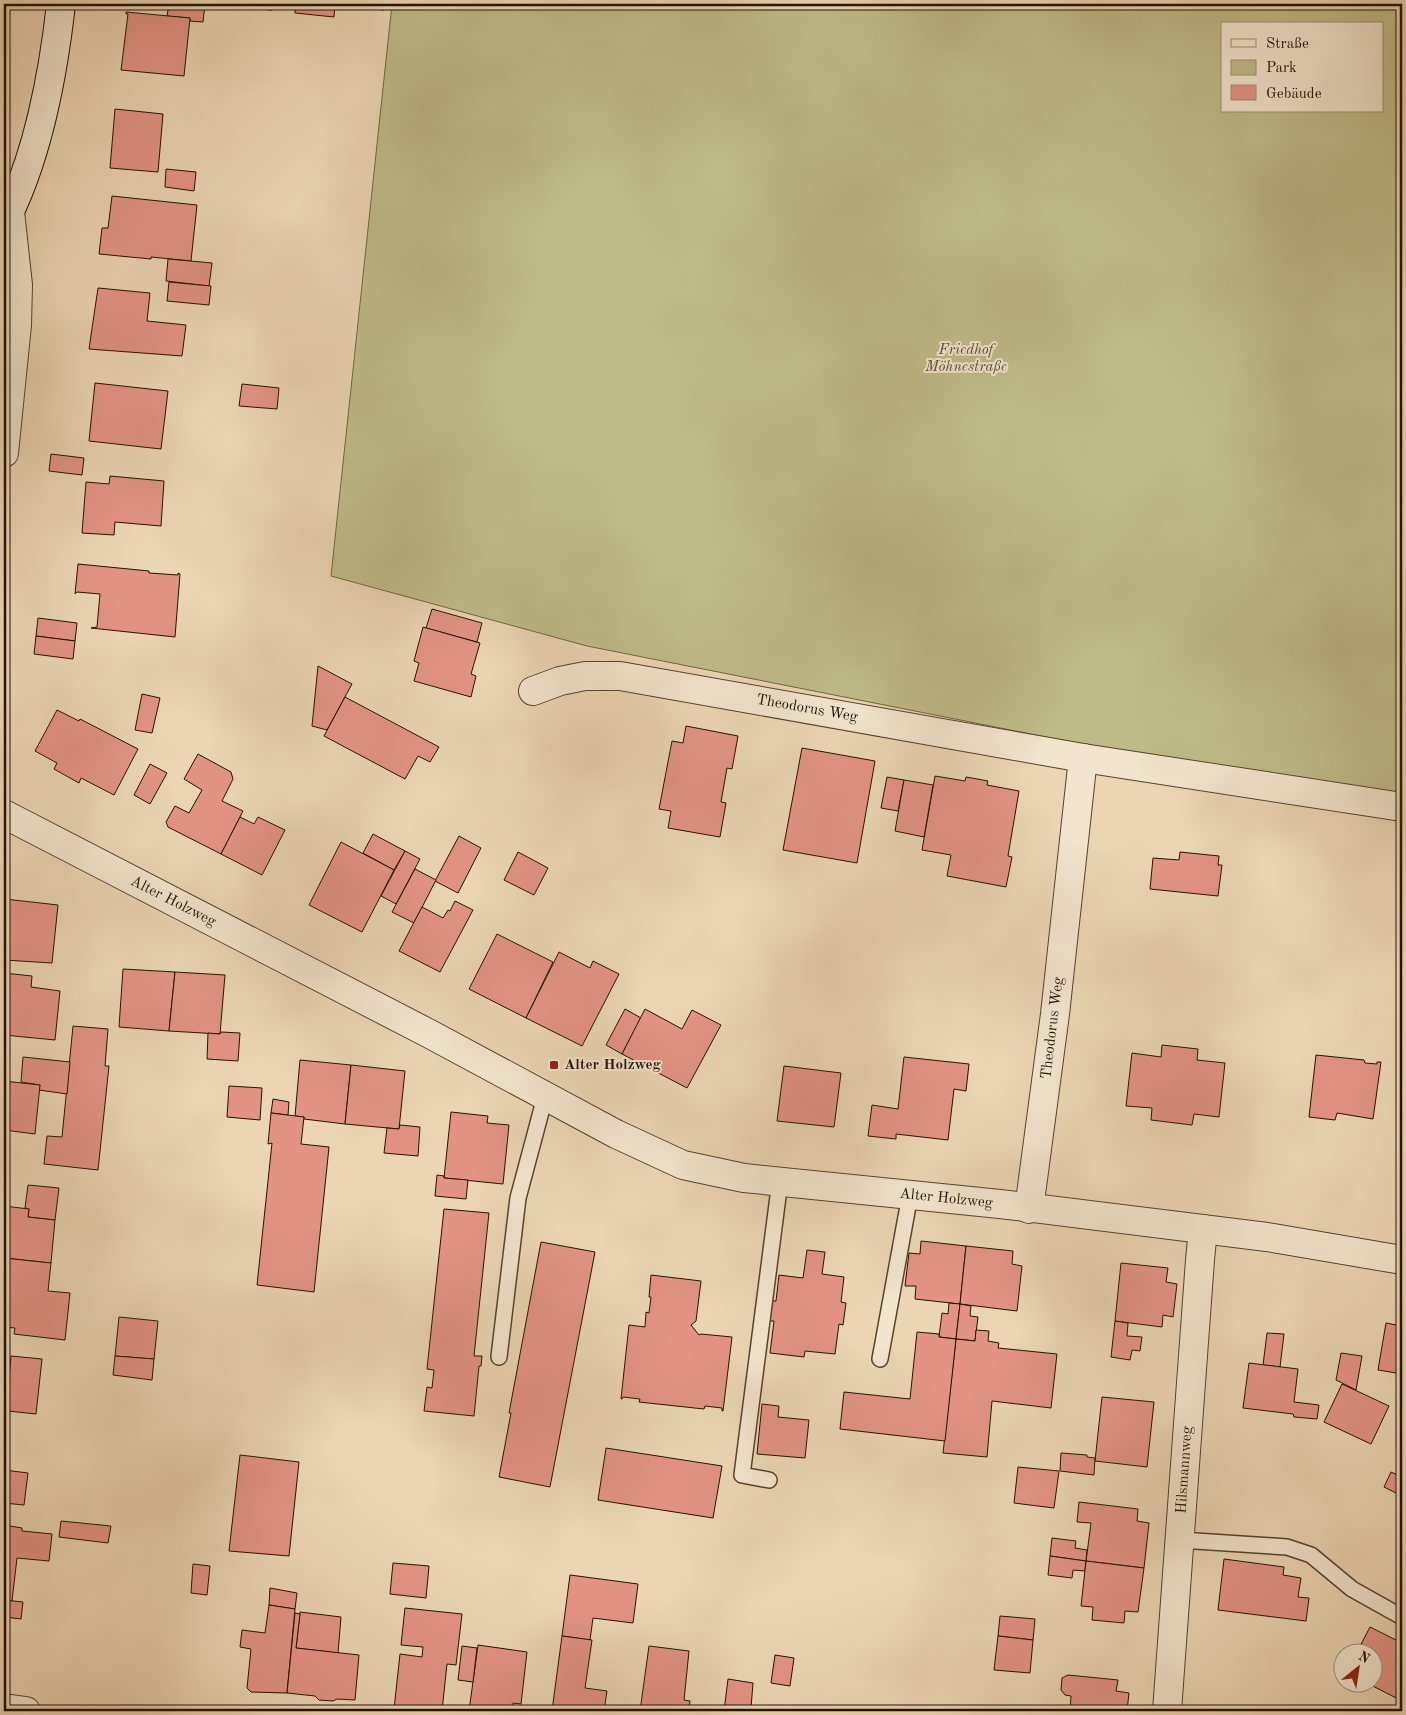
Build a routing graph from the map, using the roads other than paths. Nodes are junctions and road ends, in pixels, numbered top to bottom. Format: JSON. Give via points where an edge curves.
{"nodes":[{"id":1,"x":61,"y":4,"type":"edge"},
{"id":2,"x":7,"y":218,"type":"edge"},
{"id":3,"x":4,"y":453,"type":"edge"},
{"id":4,"x":533,"y":691,"type":"dead end"},
{"id":5,"x":1083,"y":758,"type":"junction"},
{"id":6,"x":1402,"y":807,"type":"edge"},
{"id":7,"x":4,"y":814,"type":"edge"},
{"id":8,"x":545,"y":1097,"type":"junction"},
{"id":9,"x":780,"y":1181,"type":"junction"},
{"id":10,"x":910,"y":1195,"type":"junction"},
{"id":11,"x":1029,"y":1209,"type":"junction"},
{"id":12,"x":1203,"y":1229,"type":"junction"},
{"id":13,"x":1402,"y":1260,"type":"edge"},
{"id":14,"x":500,"y":1357,"type":"dead end"},
{"id":15,"x":880,"y":1359,"type":"dead end"},
{"id":16,"x":769,"y":1480,"type":"dead end"},
{"id":17,"x":1180,"y":1540,"type":"junction"},
{"id":18,"x":1402,"y":1617,"type":"edge"},
{"id":19,"x":4,"y":1708,"type":"edge"},
{"id":20,"x":26,"y":1711,"type":"edge"},
{"id":21,"x":1167,"y":1711,"type":"edge"}],
"edges":[{"from":1,"to":2,"type":"street","via":[[47,94],[26,170]]},
{"from":2,"to":3,"type":"street","via":[[18,285]]},
{"from":4,"to":5,"type":"street","name":"Theodorus Weg","via":[[585,676],[620,676]]},
{"from":5,"to":6,"type":"street","name":"Theodorus Weg"},
{"from":5,"to":11,"type":"street","name":"Theodorus Weg","via":[[1055,1014]]},
{"from":7,"to":8,"type":"street","name":"Alter Holzweg"},
{"from":8,"to":9,"type":"street","name":"Alter Holzweg","via":[[682,1165],[744,1178]]},
{"from":8,"to":14,"type":"lane","via":[[518,1198]]},
{"from":9,"to":10,"type":"street","name":"Alter Holzweg"},
{"from":9,"to":16,"type":"lane","via":[[742,1475]]},
{"from":10,"to":11,"type":"street","name":"Alter Holzweg"},
{"from":10,"to":15,"type":"lane"},
{"from":11,"to":12,"type":"street","name":"Alter Holzweg"},
{"from":12,"to":13,"type":"street","name":"Alter Holzweg"},
{"from":12,"to":17,"type":"street","name":"Hilsmannweg"},
{"from":17,"to":18,"type":"lane","via":[[1287,1547],[1311,1555],[1352,1589]]},
{"from":17,"to":21,"type":"street","name":"Hilsmannweg"},
{"from":19,"to":20,"type":"street"}]}
